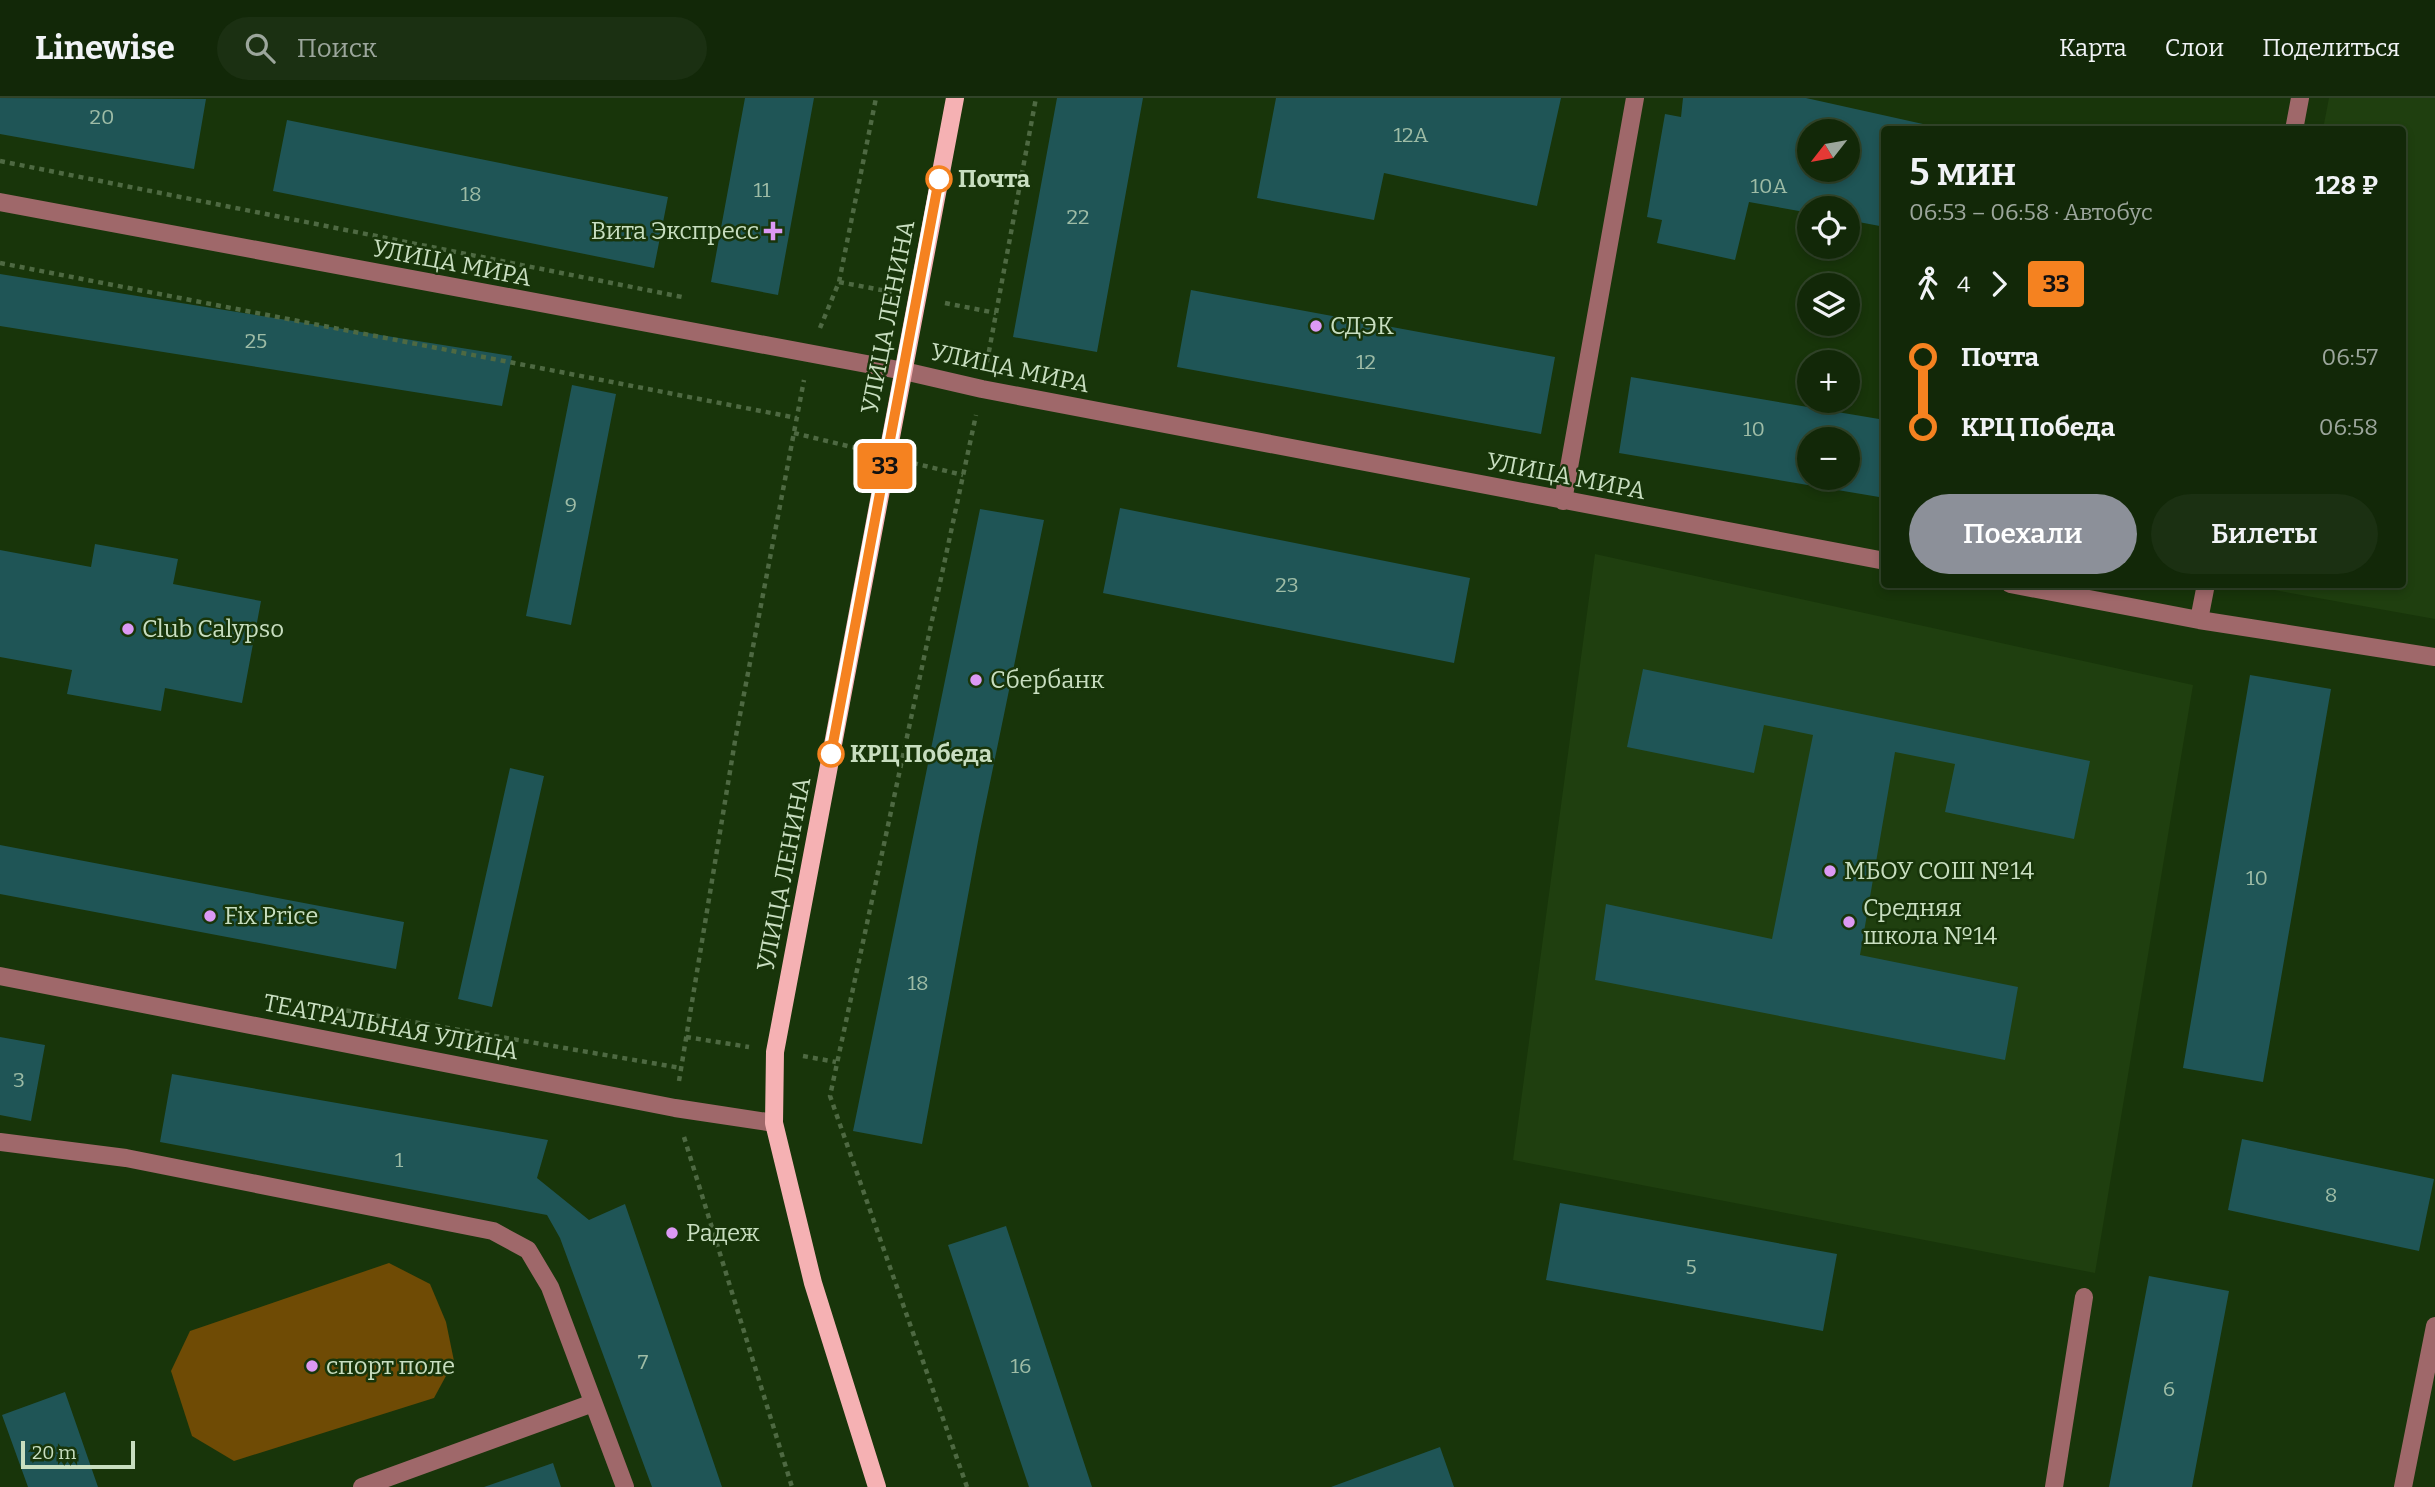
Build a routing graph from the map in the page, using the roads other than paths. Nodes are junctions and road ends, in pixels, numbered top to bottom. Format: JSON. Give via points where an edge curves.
{"nodes":[{"id":1,"x":955,"y":98,"type":"edge"},
{"id":2,"x":1635,"y":98,"type":"edge"},
{"id":3,"x":2300,"y":98,"type":"edge"},
{"id":4,"x":2295,"y":126,"type":"edge"},
{"id":5,"x":0,"y":202,"type":"edge"},
{"id":6,"x":904,"y":371,"type":"junction"},
{"id":7,"x":1563,"y":501,"type":"junction"},
{"id":8,"x":1881,"y":560,"type":"edge"},
{"id":9,"x":2031,"y":588,"type":"edge"},
{"id":10,"x":2205,"y":588,"type":"edge"},
{"id":11,"x":2199,"y":620,"type":"junction"},
{"id":12,"x":2435,"y":657,"type":"edge"},
{"id":13,"x":0,"y":976,"type":"edge"},
{"id":14,"x":774,"y":1123,"type":"junction"},
{"id":15,"x":0,"y":1142,"type":"edge"},
{"id":16,"x":2084,"y":1297,"type":"dead end"},
{"id":17,"x":2435,"y":1326,"type":"edge"},
{"id":18,"x":593,"y":1403,"type":"junction"},
{"id":19,"x":362,"y":1487,"type":"edge"},
{"id":20,"x":625,"y":1487,"type":"edge"},
{"id":21,"x":877,"y":1487,"type":"edge"},
{"id":22,"x":2054,"y":1487,"type":"edge"},
{"id":23,"x":2403,"y":1487,"type":"edge"}],
"edges":[{"from":1,"to":6,"type":"main road","name":"УЛИЦА ЛЕНИНА"},
{"from":2,"to":7,"type":"street"},
{"from":3,"to":4,"type":"street"},
{"from":5,"to":6,"type":"street","name":"УЛИЦА МИРА"},
{"from":6,"to":7,"type":"street","name":"УЛИЦА МИРА"},
{"from":6,"to":14,"type":"main road","name":"УЛИЦА ЛЕНИНА","via":[[775,1052]]},
{"from":7,"to":8,"type":"street","name":"УЛИЦА МИРА"},
{"from":9,"to":11,"type":"street"},
{"from":10,"to":11,"type":"street"},
{"from":11,"to":12,"type":"street"},
{"from":13,"to":14,"type":"street","name":"ТЕАТРАЛЬНАЯ УЛИЦА","via":[[675,1108]]},
{"from":14,"to":21,"type":"main road","name":"УЛИЦА ЛЕНИНА","via":[[813,1283]]},
{"from":15,"to":18,"type":"street","via":[[126,1158],[493,1231],[528,1250],[550,1287]]},
{"from":16,"to":22,"type":"street"},
{"from":17,"to":23,"type":"street"},
{"from":18,"to":19,"type":"street"},
{"from":18,"to":20,"type":"street"}]}
